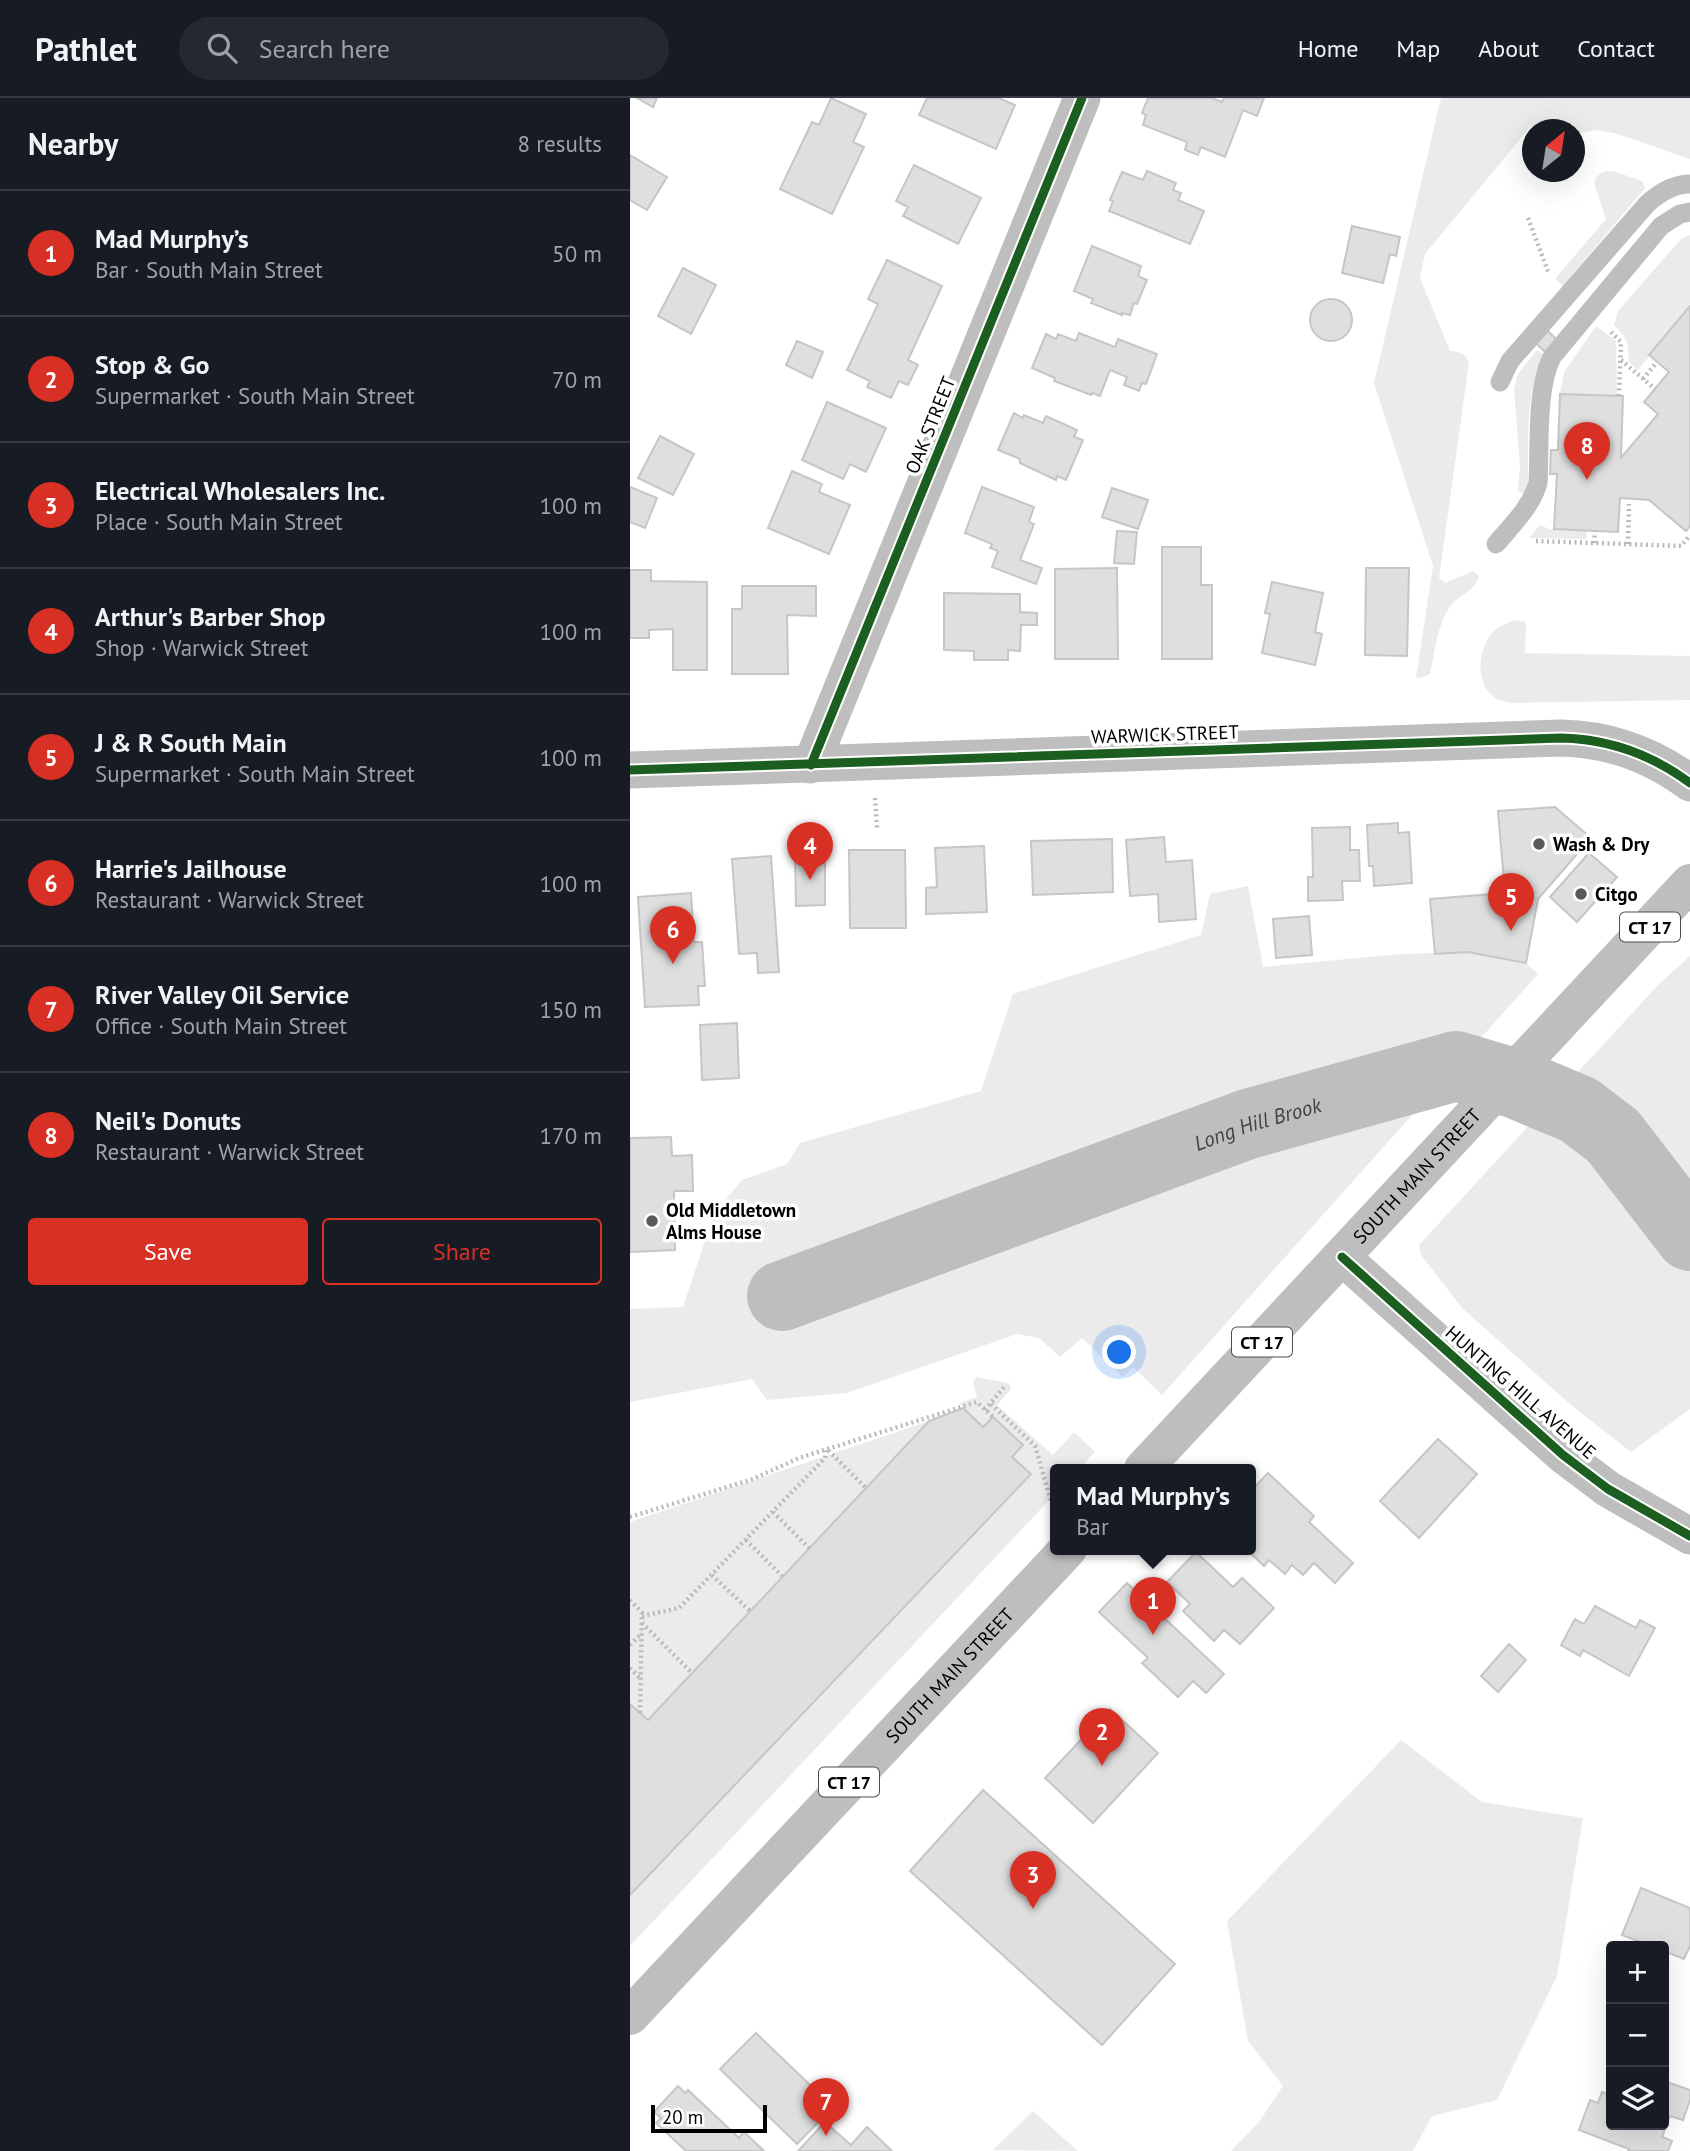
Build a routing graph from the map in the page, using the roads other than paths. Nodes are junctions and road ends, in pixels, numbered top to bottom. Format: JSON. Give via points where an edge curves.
{"nodes":[{"id":1,"x":1082,"y":98,"type":"edge"},
{"id":2,"x":1690,"y":184,"type":"edge"},
{"id":3,"x":1690,"y":212,"type":"edge"},
{"id":4,"x":1500,"y":382,"type":"dead end"},
{"id":5,"x":1496,"y":544,"type":"dead end"},
{"id":6,"x":811,"y":765,"type":"junction"},
{"id":7,"x":630,"y":770,"type":"edge"},
{"id":8,"x":1690,"y":783,"type":"edge"},
{"id":9,"x":1690,"y":883,"type":"edge"},
{"id":10,"x":1342,"y":1257,"type":"junction"},
{"id":11,"x":1148,"y":1464,"type":"edge"},
{"id":12,"x":1690,"y":1536,"type":"edge"},
{"id":13,"x":1062,"y":1555,"type":"edge"},
{"id":14,"x":630,"y":2016,"type":"edge"}],
"edges":[{"from":1,"to":6,"type":"street","name":"OAK STREET"},
{"from":2,"to":4,"type":"lane","via":[[1668,189],[1647,204],[1510,361]]},
{"from":3,"to":5,"type":"lane","via":[[1661,226],[1552,357],[1545,376],[1535,495]]},
{"from":6,"to":7,"type":"street","name":"WARWICK STREET"},
{"from":6,"to":8,"type":"street","name":"WARWICK STREET","via":[[1561,737],[1628,749]]},
{"from":9,"to":10,"type":"main road","name":"SOUTH MAIN STREET","number":"CT 17"},
{"from":10,"to":11,"type":"main road","name":"SOUTH MAIN STREET","number":"CT 17"},
{"from":10,"to":12,"type":"street","name":"HUNTING HILL AVENUE","via":[[1563,1455],[1608,1489]]},
{"from":13,"to":14,"type":"main road","name":"SOUTH MAIN STREET","number":"CT 17"}]}
